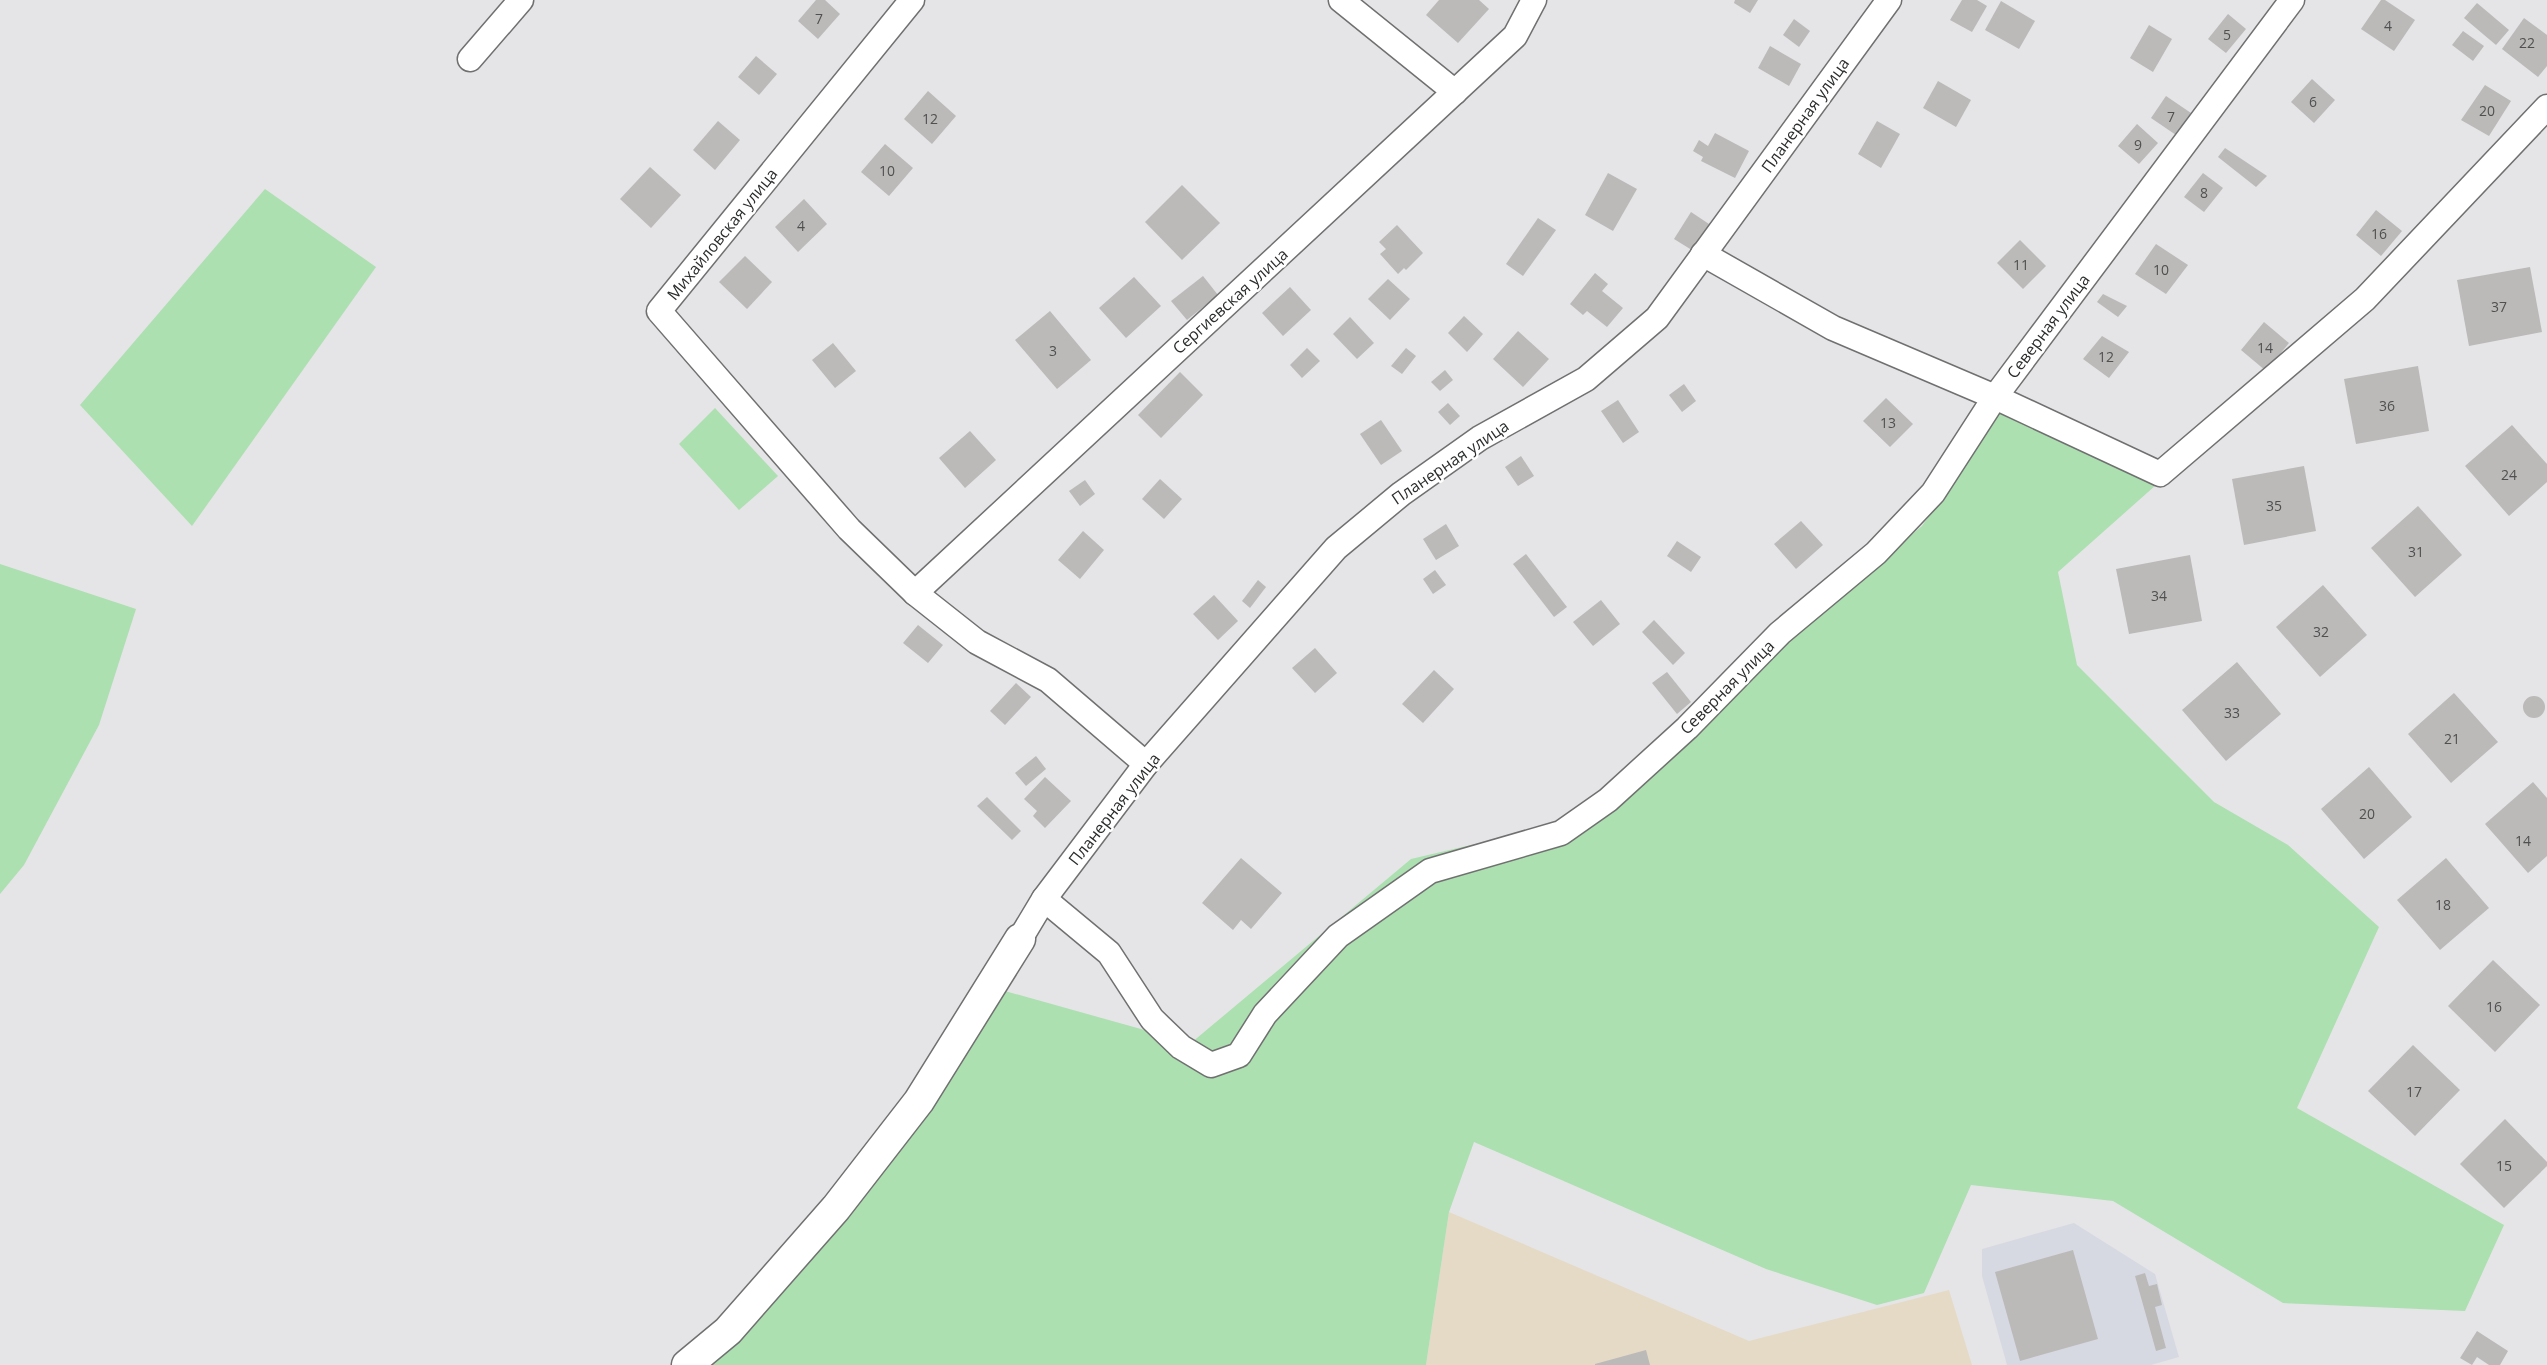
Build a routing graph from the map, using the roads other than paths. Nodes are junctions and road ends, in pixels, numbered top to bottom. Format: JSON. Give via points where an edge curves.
{"nodes":[{"id":1,"x":521,"y":0,"type":"edge"},
{"id":2,"x":912,"y":0,"type":"edge"},
{"id":3,"x":1341,"y":0,"type":"edge"},
{"id":4,"x":1534,"y":0,"type":"edge"},
{"id":5,"x":1889,"y":0,"type":"edge"},
{"id":6,"x":2292,"y":0,"type":"edge"},
{"id":7,"x":470,"y":59,"type":"dead end"},
{"id":8,"x":1455,"y":93,"type":"junction"},
{"id":9,"x":2547,"y":107,"type":"edge"},
{"id":10,"x":1703,"y":254,"type":"junction"},
{"id":11,"x":1995,"y":397,"type":"junction"},
{"id":12,"x":915,"y":594,"type":"junction"},
{"id":13,"x":1146,"y":764,"type":"junction"},
{"id":14,"x":1044,"y":899,"type":"junction"},
{"id":15,"x":1020,"y":939,"type":"joint"},
{"id":16,"x":687,"y":1365,"type":"edge"}],
"edges":[{"from":1,"to":7,"type":"street"},
{"from":2,"to":12,"type":"street","name":"Михайловская улица","via":[[659,311],[849,529]]},
{"from":3,"to":8,"type":"street"},
{"from":4,"to":8,"type":"street","name":"Сергиевская улица","via":[[1515,36]]},
{"from":5,"to":10,"type":"street","name":"Планерная улица"},
{"from":6,"to":11,"type":"street","name":"Северная улица"},
{"from":8,"to":12,"type":"street","name":"Сергиевская улица"},
{"from":9,"to":11,"type":"street","via":[[2365,299],[2160,474]]},
{"from":10,"to":11,"type":"street","via":[[1833,328]]},
{"from":10,"to":13,"type":"street","name":"Планерная улица","via":[[1657,318],[1586,379],[1480,438],[1401,494],[1336,548]]},
{"from":11,"to":14,"type":"street","name":"Северная улица","via":[[1933,493],[1875,553],[1780,633],[1687,728],[1608,800],[1560,833],[1430,871],[1338,936],[1265,1014],[1239,1055],[1211,1065],[1181,1047],[1152,1019],[1109,953]]},
{"from":12,"to":13,"type":"street","via":[[977,642],[1048,680]]},
{"from":13,"to":14,"type":"street","name":"Планерная улица"},
{"from":14,"to":15,"type":"street","name":"Планерная улица"},
{"from":15,"to":16,"type":"street","via":[[919,1101],[836,1208],[728,1331]]}]}
